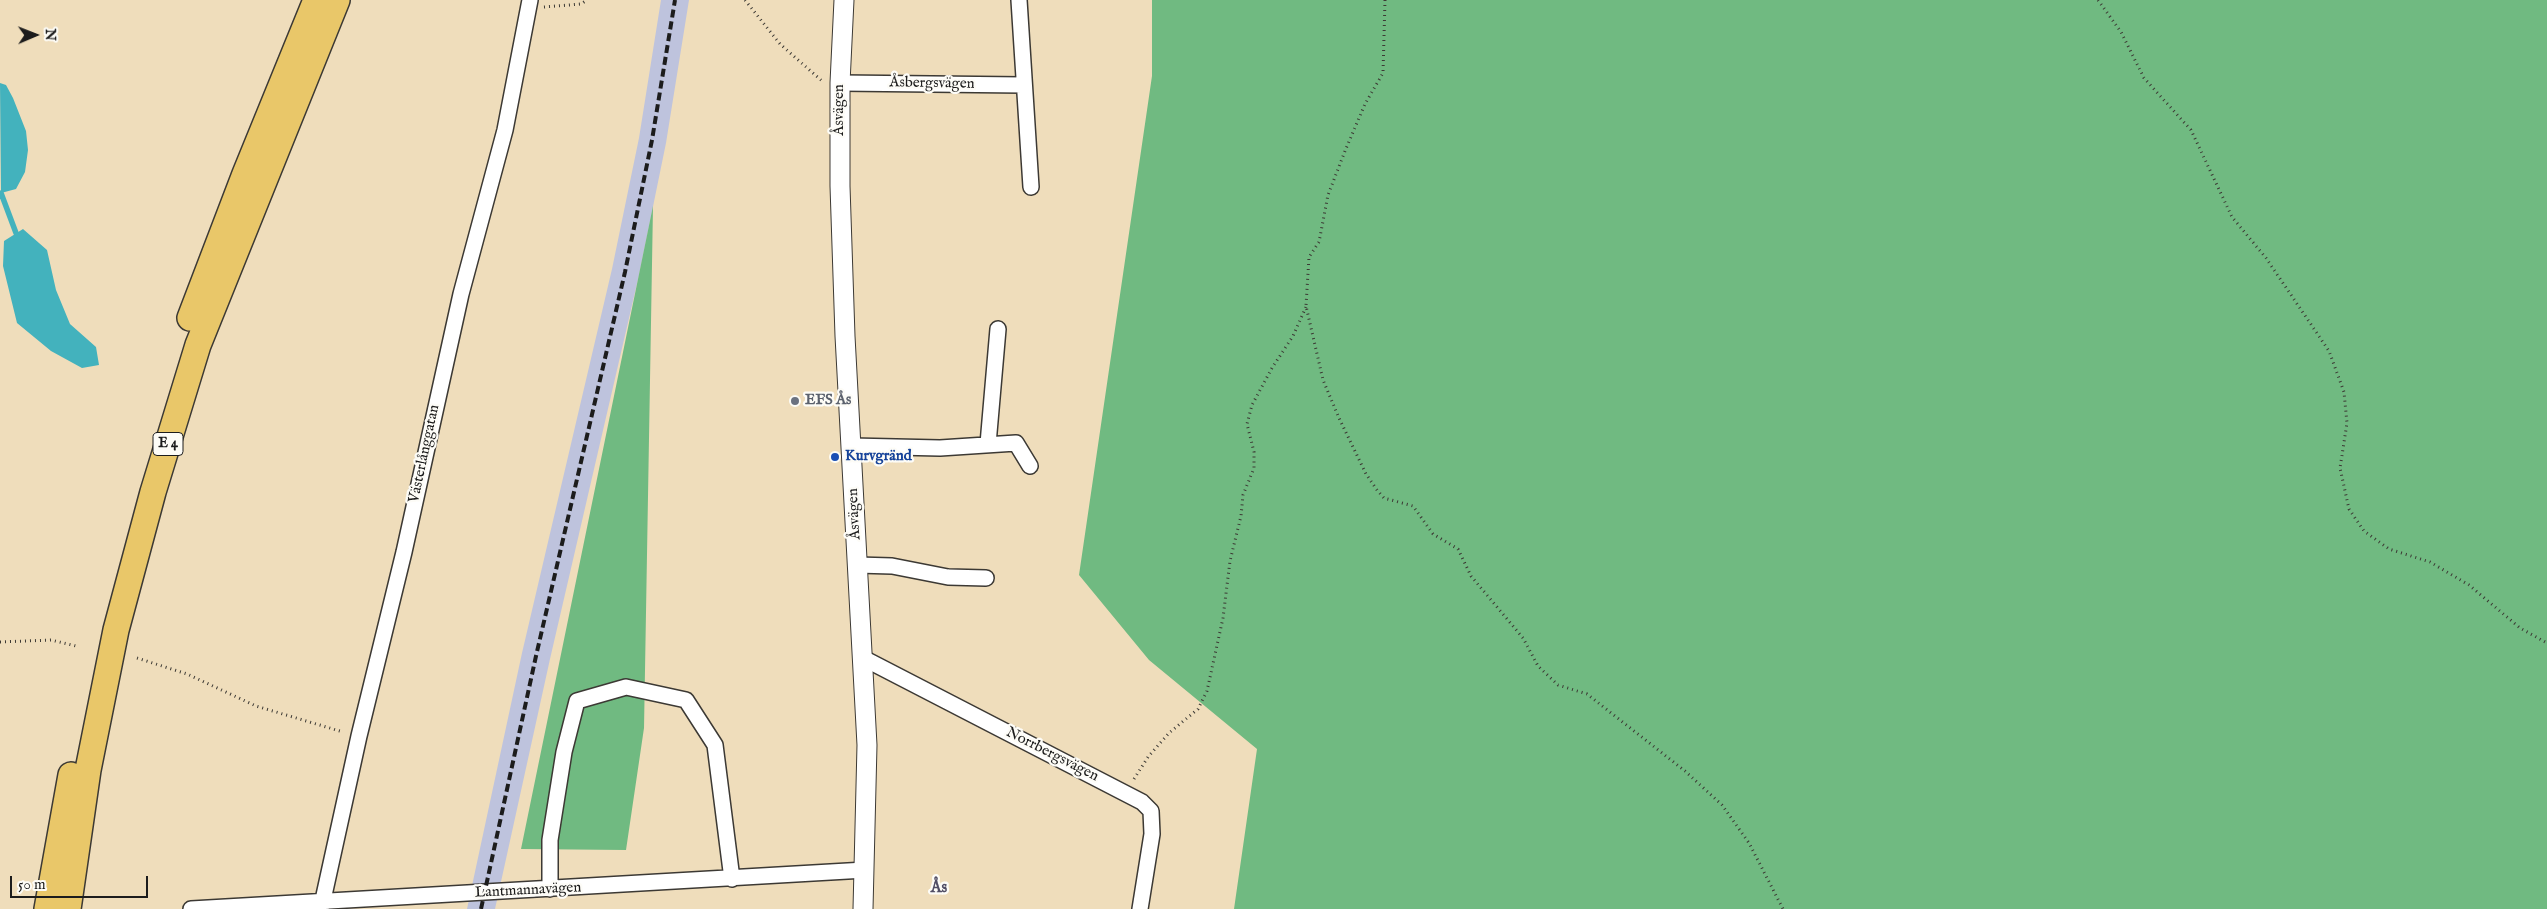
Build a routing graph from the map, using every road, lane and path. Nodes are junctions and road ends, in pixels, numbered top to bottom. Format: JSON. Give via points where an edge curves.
{"nodes":[{"id":1,"x":316,"y":0,"type":"edge"},
{"id":2,"x":337,"y":0,"type":"edge"},
{"id":3,"x":588,"y":0,"type":"edge"},
{"id":4,"x":745,"y":0,"type":"edge"},
{"id":5,"x":844,"y":0,"type":"edge"},
{"id":6,"x":1019,"y":0,"type":"edge"},
{"id":7,"x":1385,"y":0,"type":"edge"},
{"id":8,"x":2098,"y":0,"type":"edge"},
{"id":9,"x":529,"y":4,"type":"edge"},
{"id":10,"x":840,"y":83,"type":"junction"},
{"id":11,"x":1023,"y":86,"type":"junction"},
{"id":12,"x":1031,"y":187,"type":"dead end"},
{"id":13,"x":1306,"y":306,"type":"junction"},
{"id":14,"x":998,"y":329,"type":"dead end"},
{"id":15,"x":988,"y":444,"type":"junction"},
{"id":16,"x":852,"y":446,"type":"junction"},
{"id":17,"x":1030,"y":466,"type":"dead end"},
{"id":18,"x":857,"y":565,"type":"junction"},
{"id":19,"x":986,"y":578,"type":"dead end"},
{"id":20,"x":0,"y":642,"type":"edge"},
{"id":21,"x":2547,"y":643,"type":"edge"},
{"id":22,"x":76,"y":646,"type":"dead end"},
{"id":23,"x":137,"y":658,"type":"dead end"},
{"id":24,"x":863,"y":658,"type":"junction"},
{"id":25,"x":359,"y":736,"type":"junction"},
{"id":26,"x":1126,"y":792,"type":"junction"},
{"id":27,"x":865,"y":870,"type":"junction"},
{"id":28,"x":732,"y":879,"type":"junction"},
{"id":29,"x":550,"y":889,"type":"junction"},
{"id":30,"x":323,"y":905,"type":"edge"},
{"id":31,"x":47,"y":909,"type":"edge"},
{"id":32,"x":68,"y":909,"type":"edge"},
{"id":33,"x":191,"y":909,"type":"edge"},
{"id":34,"x":863,"y":909,"type":"edge"},
{"id":35,"x":1140,"y":909,"type":"edge"},
{"id":36,"x":1783,"y":909,"type":"edge"}],
"edges":[{"from":1,"to":31,"type":"highway","number":"E 4","via":[[182,341],[102,623]]},
{"from":2,"to":32,"type":"highway","number":"E 4","via":[[198,345],[153,492],[116,630],[88,770]]},
{"from":3,"to":9,"type":"path","via":[[581,4]]},
{"from":4,"to":10,"type":"path","via":[[780,44],[815,75],[822,81]]},
{"from":5,"to":10,"type":"street","name":"Åsvägen"},
{"from":6,"to":11,"type":"street"},
{"from":7,"to":13,"type":"path","via":[[1383,73],[1365,104],[1328,195],[1319,242],[1308,257]]},
{"from":8,"to":21,"type":"path","via":[[2121,32],[2144,78],[2191,130],[2232,217],[2266,258],[2329,351],[2344,392],[2347,423],[2340,468],[2349,509],[2364,531],[2390,549],[2430,562],[2470,585],[2520,628]]},
{"from":9,"to":25,"type":"street","name":"Västerlånggatan","via":[[505,130],[461,294]]},
{"from":10,"to":11,"type":"street","name":"Åsbergsvägen"},
{"from":10,"to":16,"type":"street","name":"Åsvägen","via":[[840,195]]},
{"from":11,"to":12,"type":"street"},
{"from":13,"to":26,"type":"path","via":[[1293,336],[1252,405],[1247,424],[1254,452],[1254,468],[1244,494],[1230,561],[1224,618],[1207,692],[1198,709],[1170,732],[1148,757]]},
{"from":13,"to":36,"type":"path","via":[[1323,380],[1366,474],[1377,490],[1384,498],[1413,506],[1433,534],[1458,549],[1471,576],[1523,638],[1538,666],[1558,686],[1587,694],[1722,805],[1749,843]]},
{"from":14,"to":15,"type":"street"},
{"from":15,"to":16,"type":"street","via":[[940,448]]},
{"from":15,"to":17,"type":"street","via":[[1016,443]]},
{"from":16,"to":18,"type":"street","name":"Åsvägen"},
{"from":18,"to":19,"type":"street","via":[[892,566],[948,577]]},
{"from":18,"to":24,"type":"street","name":"Åsvägen"},
{"from":20,"to":22,"type":"path","via":[[51,640]]},
{"from":23,"to":25,"type":"path","via":[[187,674],[256,706]]},
{"from":24,"to":26,"type":"street","name":"Norrbergsvägen"},
{"from":24,"to":27,"type":"street","name":"Åsvägen","via":[[867,745]]},
{"from":25,"to":30,"type":"street","name":"Västerlånggatan"},
{"from":26,"to":35,"type":"street","name":"Norrbergsvägen","via":[[1152,811],[1152,834]]},
{"from":27,"to":28,"type":"street","name":"Lantmannavägen"},
{"from":27,"to":34,"type":"street","name":"Åsvägen"},
{"from":28,"to":29,"type":"street","name":"Lantmannavägen"},
{"from":28,"to":29,"type":"street","via":[[715,745],[686,700],[626,687],[577,701],[564,752],[550,840]]},
{"from":29,"to":30,"type":"street","name":"Lantmannavägen"},
{"from":30,"to":33,"type":"street","name":"Lantmannavägen"}]}
